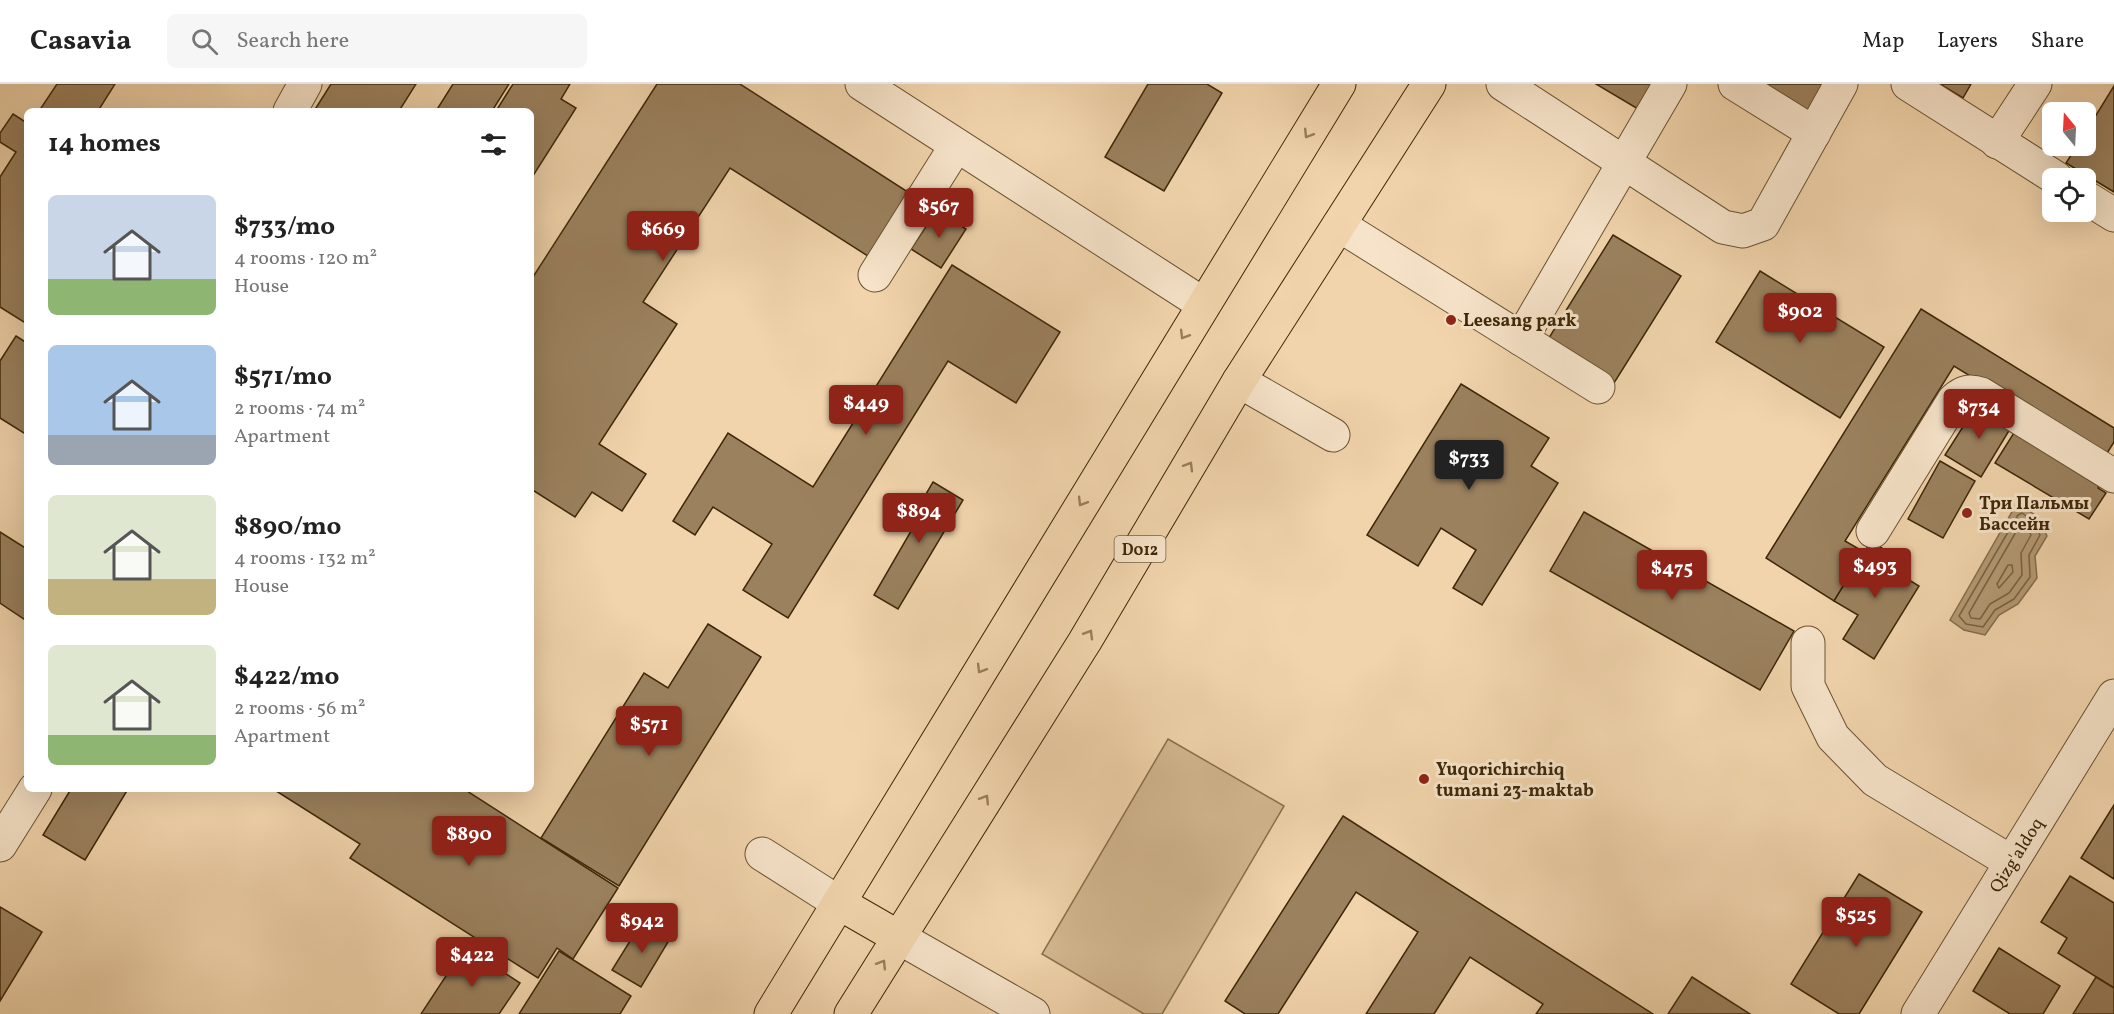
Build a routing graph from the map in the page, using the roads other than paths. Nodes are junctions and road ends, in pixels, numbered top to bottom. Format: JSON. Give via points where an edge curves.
{"nodes":[{"id":1,"x":305,"y":84,"type":"edge"},
{"id":2,"x":862,"y":84,"type":"edge"},
{"id":3,"x":1339,"y":84,"type":"edge"},
{"id":4,"x":1429,"y":84,"type":"edge"},
{"id":5,"x":1504,"y":84,"type":"edge"},
{"id":6,"x":1670,"y":84,"type":"edge"},
{"id":7,"x":1735,"y":84,"type":"edge"},
{"id":8,"x":1841,"y":84,"type":"edge"},
{"id":9,"x":1908,"y":84,"type":"edge"},
{"id":10,"x":2035,"y":84,"type":"edge"},
{"id":11,"x":292,"y":108,"type":"edge"},
{"id":12,"x":1814,"y":133,"type":"junction"},
{"id":13,"x":1997,"y":142,"type":"junction"},
{"id":14,"x":956,"y":146,"type":"junction"},
{"id":15,"x":1623,"y":162,"type":"junction"},
{"id":16,"x":2042,"y":169,"type":"edge"},
{"id":17,"x":2096,"y":204,"type":"edge"},
{"id":18,"x":2114,"y":215,"type":"edge"},
{"id":19,"x":1339,"y":225,"type":"junction"},
{"id":20,"x":875,"y":275,"type":"dead end"},
{"id":21,"x":1203,"y":304,"type":"junction"},
{"id":22,"x":1521,"y":339,"type":"junction"},
{"id":23,"x":1239,"y":381,"type":"junction"},
{"id":24,"x":1598,"y":387,"type":"dead end"},
{"id":25,"x":1333,"y":435,"type":"dead end"},
{"id":26,"x":2114,"y":476,"type":"edge"},
{"id":27,"x":1873,"y":531,"type":"dead end"},
{"id":28,"x":1808,"y":643,"type":"dead end"},
{"id":29,"x":2114,"y":696,"type":"edge"},
{"id":30,"x":33,"y":792,"type":"edge"},
{"id":31,"x":0,"y":846,"type":"edge"},
{"id":32,"x":762,"y":854,"type":"dead end"},
{"id":33,"x":2012,"y":862,"type":"junction"},
{"id":34,"x":839,"y":903,"type":"junction"},
{"id":35,"x":898,"y":937,"type":"junction"},
{"id":36,"x":771,"y":1014,"type":"edge"},
{"id":37,"x":851,"y":1014,"type":"edge"},
{"id":38,"x":1033,"y":1014,"type":"edge"},
{"id":39,"x":1918,"y":1014,"type":"edge"}],
"edges":[{"from":1,"to":11,"type":"street"},
{"from":2,"to":14,"type":"street"},
{"from":3,"to":21,"type":"highway","one_way":true},
{"from":4,"to":19,"type":"highway","number":"D012"},
{"from":5,"to":15,"type":"street"},
{"from":6,"to":15,"type":"street"},
{"from":7,"to":12,"type":"street"},
{"from":8,"to":12,"type":"street"},
{"from":9,"to":13,"type":"street"},
{"from":10,"to":13,"type":"street"},
{"from":12,"to":15,"type":"street","via":[[1763,224],[1743,231],[1722,227]]},
{"from":13,"to":16,"type":"street"},
{"from":14,"to":20,"type":"street"},
{"from":14,"to":21,"type":"street"},
{"from":15,"to":22,"type":"street"},
{"from":17,"to":18,"type":"street"},
{"from":19,"to":22,"type":"street"},
{"from":19,"to":23,"type":"highway","number":"D012"},
{"from":21,"to":34,"type":"highway","one_way":true},
{"from":22,"to":24,"type":"street"},
{"from":23,"to":25,"type":"street"},
{"from":35,"to":23,"type":"highway","number":"D012","one_way":true,"via":[[1085,641]]},
{"from":26,"to":27,"type":"street","via":[[1981,394],[1962,393]]},
{"from":28,"to":33,"type":"street","via":[[1808,686],[1833,737],[1875,780]]},
{"from":29,"to":33,"type":"street","name":"Qizg'aldoq"},
{"from":30,"to":31,"type":"street"},
{"from":32,"to":34,"type":"street"},
{"from":33,"to":39,"type":"street","name":"Qizg'aldoq"},
{"from":34,"to":35,"type":"highway"},
{"from":34,"to":36,"type":"highway"},
{"from":37,"to":35,"type":"highway","number":"D012","one_way":true},
{"from":35,"to":38,"type":"street"}]}
